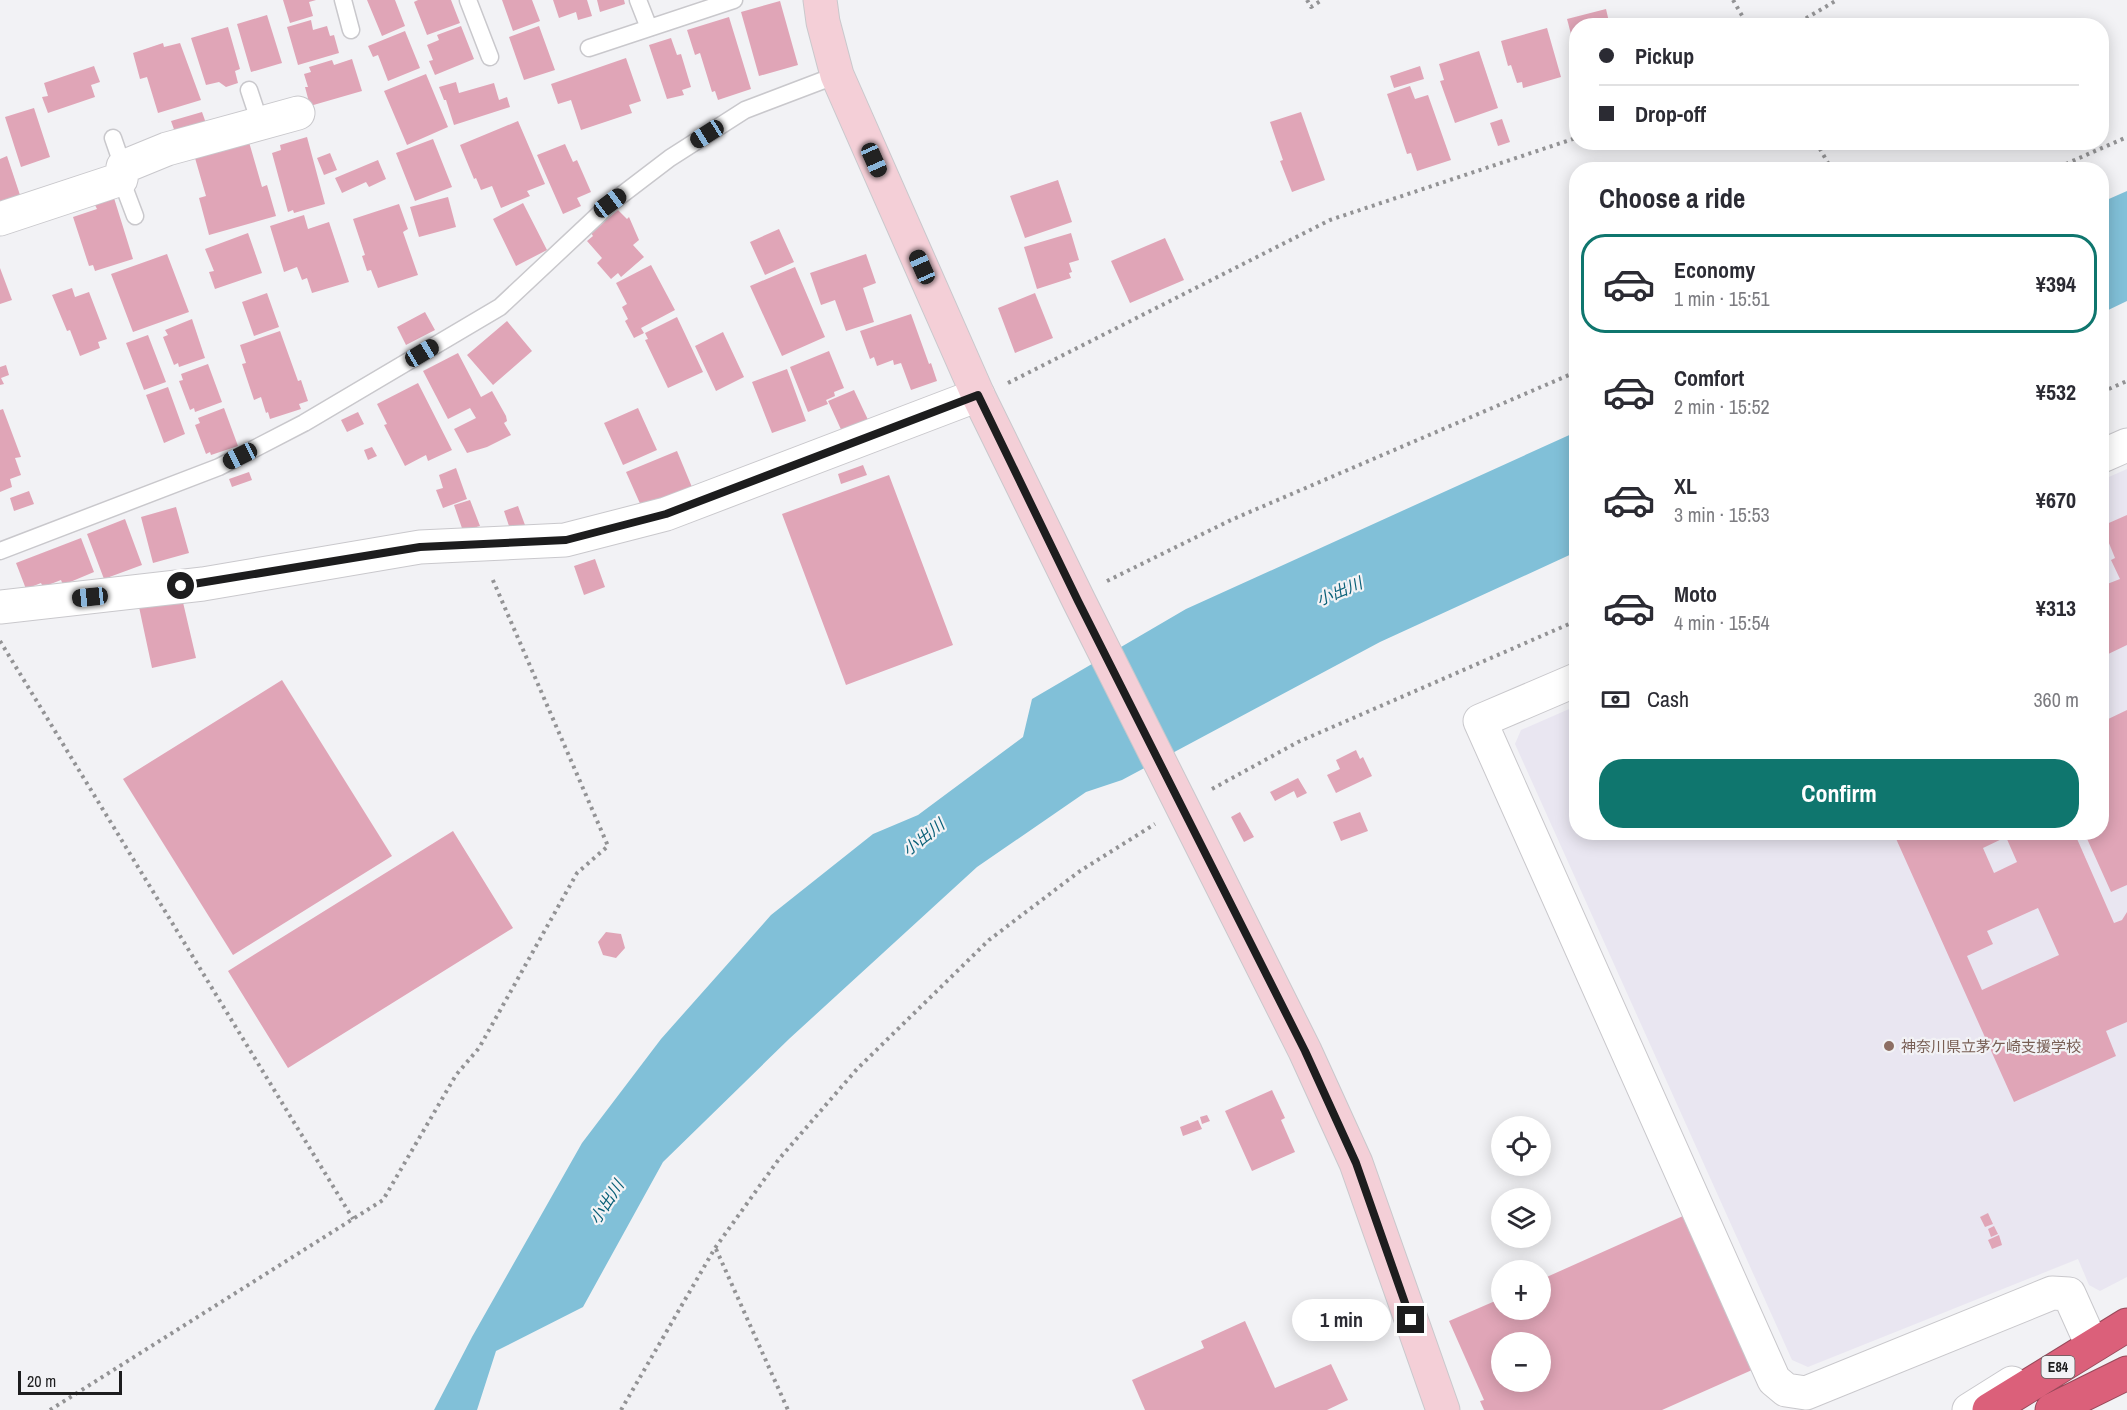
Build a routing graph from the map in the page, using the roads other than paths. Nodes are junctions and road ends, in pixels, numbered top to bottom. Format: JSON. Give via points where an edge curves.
{"nodes":[{"id":1,"x":343,"y":0,"type":"edge"},
{"id":2,"x":468,"y":0,"type":"edge"},
{"id":3,"x":639,"y":0,"type":"edge"},
{"id":4,"x":734,"y":0,"type":"edge"},
{"id":5,"x":820,"y":0,"type":"edge"},
{"id":6,"x":649,"y":28,"type":"junction"},
{"id":7,"x":351,"y":30,"type":"dead end"},
{"id":8,"x":589,"y":48,"type":"dead end"},
{"id":9,"x":490,"y":57,"type":"dead end"},
{"id":10,"x":837,"y":75,"type":"junction"},
{"id":11,"x":249,"y":90,"type":"dead end"},
{"id":12,"x":298,"y":113,"type":"dead end"},
{"id":13,"x":260,"y":123,"type":"junction"},
{"id":14,"x":119,"y":161,"type":"junction"},
{"id":15,"x":135,"y":216,"type":"dead end"},
{"id":16,"x":0,"y":219,"type":"edge"},
{"id":17,"x":978,"y":395,"type":"junction"},
{"id":18,"x":2127,"y":445,"type":"edge"},
{"id":19,"x":2109,"y":453,"type":"edge"},
{"id":20,"x":0,"y":551,"type":"edge"},
{"id":21,"x":0,"y":607,"type":"edge"},
{"id":22,"x":1569,"y":683,"type":"edge"},
{"id":23,"x":2127,"y":1315,"type":"edge"},
{"id":24,"x":2127,"y":1325,"type":"edge"},
{"id":25,"x":2087,"y":1334,"type":"junction"},
{"id":26,"x":2127,"y":1373,"type":"edge"},
{"id":27,"x":1443,"y":1410,"type":"edge"},
{"id":28,"x":1969,"y":1410,"type":"edge"},
{"id":29,"x":1989,"y":1410,"type":"edge"},
{"id":30,"x":2052,"y":1410,"type":"edge"}],
"edges":[{"from":1,"to":7,"type":"lane"},
{"from":2,"to":9,"type":"lane"},
{"from":3,"to":6,"type":"lane"},
{"from":4,"to":6,"type":"lane"},
{"from":5,"to":10,"type":"street"},
{"from":6,"to":8,"type":"lane"},
{"from":10,"to":17,"type":"street"},
{"from":10,"to":20,"type":"lane","via":[[745,110],[670,158],[610,203],[500,307],[304,423],[219,467]]},
{"from":11,"to":13,"type":"lane"},
{"from":12,"to":13,"type":"street"},
{"from":13,"to":14,"type":"street"},
{"from":14,"to":15,"type":"lane"},
{"from":14,"to":16,"type":"street"},
{"from":17,"to":21,"type":"street","via":[[666,514],[566,540],[420,547],[203,584]]},
{"from":17,"to":27,"type":"street","via":[[1305,1051],[1356,1163]]},
{"from":18,"to":19,"type":"street"},
{"from":22,"to":25,"type":"street","via":[[1480,721],[1774,1380],[1786,1390],[1806,1393],[2052,1293],[2069,1294]]},
{"from":23,"to":25,"type":"street"},
{"from":24,"to":29,"type":"highway","number":"E84"},
{"from":25,"to":28,"type":"street"},
{"from":26,"to":30,"type":"highway","number":"E84"}]}
